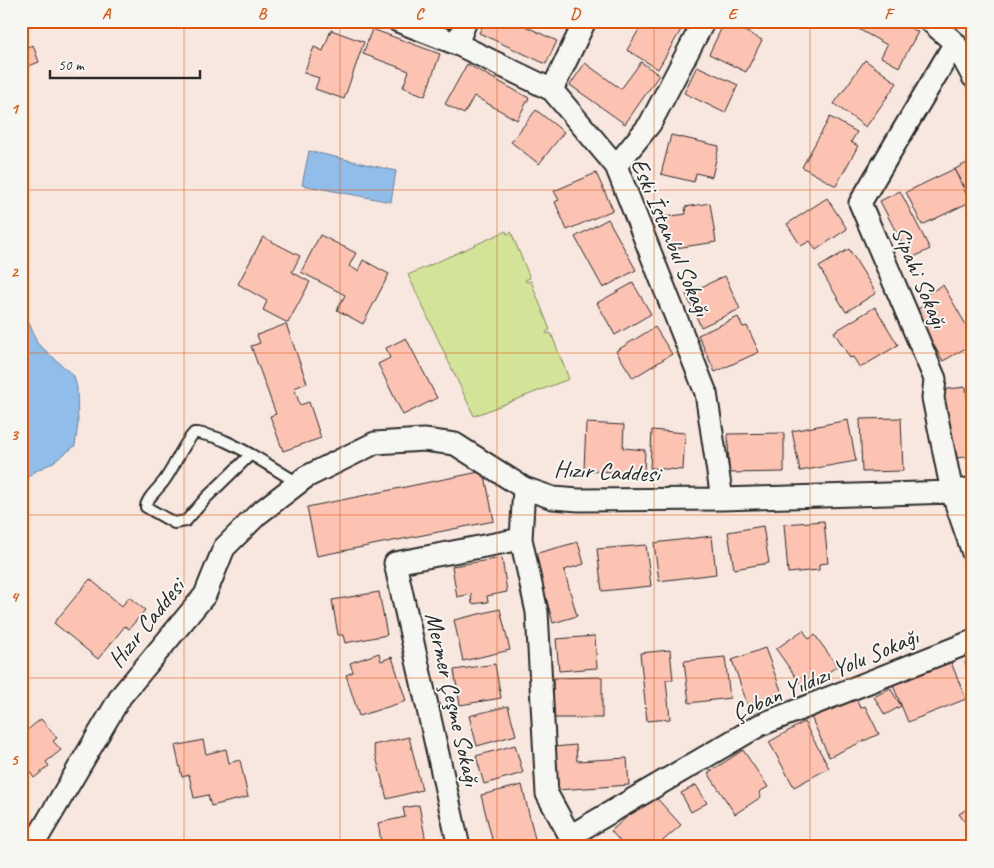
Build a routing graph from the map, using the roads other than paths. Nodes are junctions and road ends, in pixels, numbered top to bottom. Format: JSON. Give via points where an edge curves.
{"nodes":[{"id":1,"x":398,"y":21,"type":"edge"},
{"id":2,"x":466,"y":21,"type":"edge"},
{"id":3,"x":585,"y":21,"type":"edge"},
{"id":4,"x":704,"y":21,"type":"edge"},
{"id":5,"x":930,"y":21,"type":"edge"},
{"id":6,"x":956,"y":43,"type":"junction"},
{"id":7,"x":457,"y":44,"type":"junction"},
{"id":8,"x":973,"y":77,"type":"edge"},
{"id":9,"x":552,"y":90,"type":"junction"},
{"id":10,"x":616,"y":166,"type":"junction"},
{"id":11,"x":250,"y":455,"type":"junction"},
{"id":12,"x":298,"y":483,"type":"junction"},
{"id":13,"x":524,"y":488,"type":"junction"},
{"id":14,"x":973,"y":488,"type":"edge"},
{"id":15,"x":952,"y":492,"type":"junction"},
{"id":16,"x":722,"y":499,"type":"junction"},
{"id":17,"x":521,"y":539,"type":"junction"},
{"id":18,"x":973,"y":553,"type":"edge"},
{"id":19,"x":973,"y":641,"type":"edge"},
{"id":20,"x":569,"y":841,"type":"edge"},
{"id":21,"x":32,"y":847,"type":"edge"},
{"id":22,"x":460,"y":847,"type":"edge"}],
"edges":[{"from":1,"to":7,"type":"street","name":"Eski İstanbul Sokağı"},
{"from":2,"to":7,"type":"street"},
{"from":3,"to":9,"type":"street"},
{"from":4,"to":10,"type":"street","via":[[650,124]]},
{"from":5,"to":6,"type":"street"},
{"from":6,"to":8,"type":"street"},
{"from":6,"to":15,"type":"street","name":"Sipahi Sokağı","via":[[860,203],[935,379],[933,398]]},
{"from":7,"to":9,"type":"street","name":"Eski İstanbul Sokağı"},
{"from":9,"to":10,"type":"street","name":"Eski İstanbul Sokağı"},
{"from":10,"to":16,"type":"street","name":"Eski İstanbul Sokağı","via":[[706,393]]},
{"from":11,"to":11,"type":"lane","via":[[224,440],[194,433],[146,507],[174,523],[186,521]]},
{"from":11,"to":12,"type":"lane"},
{"from":12,"to":13,"type":"street","name":"Hızır Caddesi","via":[[375,443],[424,440],[455,444]]},
{"from":12,"to":21,"type":"street","name":"Hızır Caddesi","via":[[258,514],[224,548],[205,595],[120,696]]},
{"from":13,"to":16,"type":"street","name":"Hızır Caddesi","via":[[554,498],[579,500]]},
{"from":13,"to":17,"type":"street"},
{"from":14,"to":15,"type":"street","name":"Hızır Caddesi"},
{"from":15,"to":16,"type":"street","name":"Hızır Caddesi"},
{"from":15,"to":18,"type":"street","name":"Sipahi Sokağı"},
{"from":17,"to":20,"type":"street","via":[[537,612],[547,794]]},
{"from":17,"to":22,"type":"street","name":"Mermer Çeşme Sokağı","via":[[395,564]]},
{"from":19,"to":20,"type":"street","name":"Çoban Yıldızı Yolu Sokağı","via":[[760,725]]}]}
